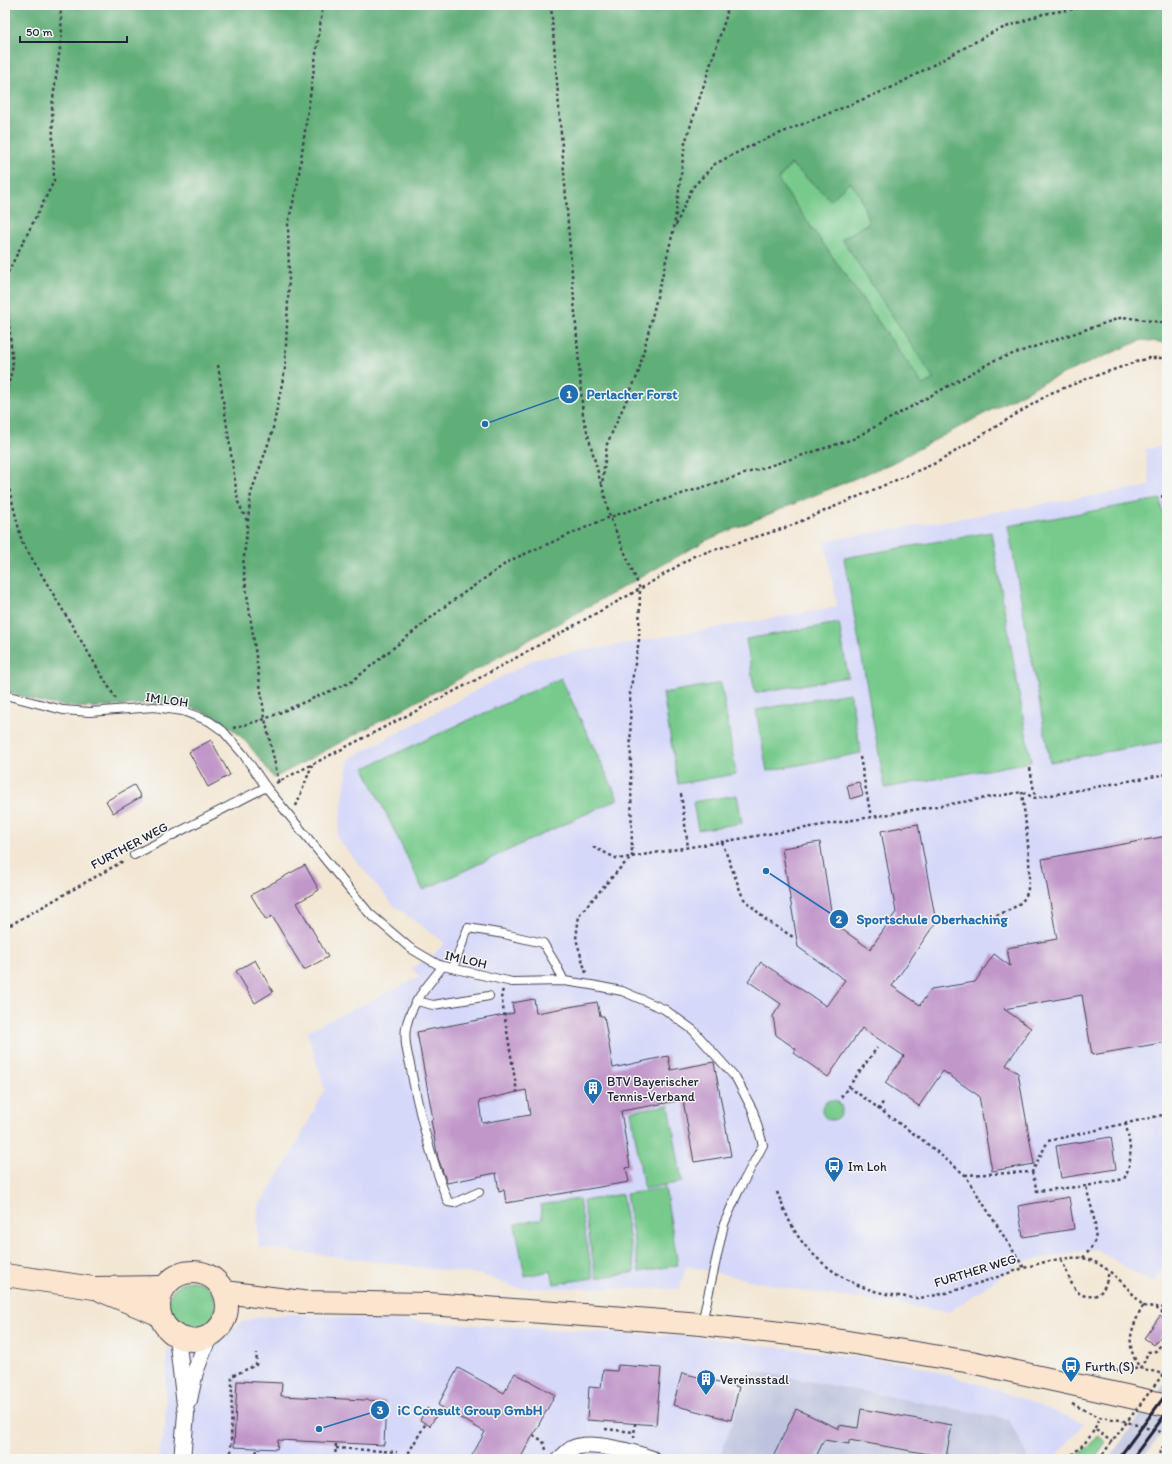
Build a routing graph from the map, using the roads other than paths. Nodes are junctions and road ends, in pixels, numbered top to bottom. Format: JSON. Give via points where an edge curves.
{"nodes":[{"id":1,"x":5,"y":695,"type":"edge"},
{"id":2,"x":266,"y":787,"type":"junction"},
{"id":3,"x":134,"y":855,"type":"road end"},
{"id":4,"x":443,"y":966,"type":"junction"},
{"id":5,"x":453,"y":968,"type":"junction"},
{"id":6,"x":564,"y":981,"type":"junction"},
{"id":7,"x":489,"y":996,"type":"dead end"},
{"id":8,"x":417,"y":1001,"type":"junction"},
{"id":9,"x":479,"y":1192,"type":"dead end"},
{"id":10,"x":5,"y":1275,"type":"edge"},
{"id":11,"x":164,"y":1287,"type":"junction"},
{"id":12,"x":94,"y":1288,"type":"junction"},
{"id":13,"x":225,"y":1292,"type":"junction"},
{"id":14,"x":302,"y":1302,"type":"junction"},
{"id":15,"x":227,"y":1314,"type":"junction"},
{"id":16,"x":160,"y":1316,"type":"junction"},
{"id":17,"x":701,"y":1324,"type":"junction"},
{"id":18,"x":177,"y":1336,"type":"junction"},
{"id":19,"x":209,"y":1336,"type":"junction"},
{"id":20,"x":1167,"y":1405,"type":"edge"},
{"id":21,"x":186,"y":1414,"type":"junction"},
{"id":22,"x":182,"y":1459,"type":"edge"},
{"id":23,"x":560,"y":1459,"type":"edge"},
{"id":24,"x":652,"y":1459,"type":"edge"}],
"edges":[{"from":1,"to":2,"type":"lane","name":"IM LOH","via":[[63,710],[90,712],[154,707],[183,711],[209,721],[223,731]]},
{"from":2,"to":3,"type":"lane","name":"FURTHER WEG"},
{"from":2,"to":4,"type":"lane","name":"IM LOH","via":[[369,913],[410,948]]},
{"from":4,"to":5,"type":"lane","name":"IM LOH"},
{"from":4,"to":8,"type":"lane"},
{"from":5,"to":6,"type":"lane","name":"IM LOH","via":[[506,980]]},
{"from":5,"to":6,"type":"lane","via":[[468,928],[543,943]]},
{"from":6,"to":17,"type":"lane","name":"IM LOH","via":[[622,991],[648,1001],[677,1017],[715,1053],[736,1078],[753,1111],[763,1144],[724,1224]]},
{"from":7,"to":8,"type":"lane","via":[[433,1005]]},
{"from":8,"to":9,"type":"lane","via":[[406,1028],[406,1044],[413,1082],[441,1185],[448,1202]]},
{"from":10,"to":12,"type":"main road"},
{"from":11,"to":12,"type":"main road"},
{"from":11,"to":13,"type":"main road","via":[[178,1274],[196,1271],[214,1278]]},
{"from":11,"to":16,"type":"main road","via":[[159,1300]]},
{"from":12,"to":16,"type":"main road"},
{"from":13,"to":14,"type":"main road"},
{"from":13,"to":15,"type":"main road"},
{"from":14,"to":15,"type":"main road"},
{"from":14,"to":17,"type":"main road","via":[[437,1305]]},
{"from":15,"to":19,"type":"main road","via":[[220,1327]]},
{"from":16,"to":18,"type":"main road","via":[[164,1324]]},
{"from":17,"to":20,"type":"main road","via":[[816,1337],[914,1352],[1024,1372]]},
{"from":18,"to":19,"type":"main road","via":[[193,1340]]},
{"from":18,"to":21,"type":"street"},
{"from":19,"to":21,"type":"street","via":[[195,1372]]},
{"from":21,"to":22,"type":"street"},
{"from":23,"to":24,"type":"street","via":[[573,1448],[596,1446],[632,1452]]}]}
